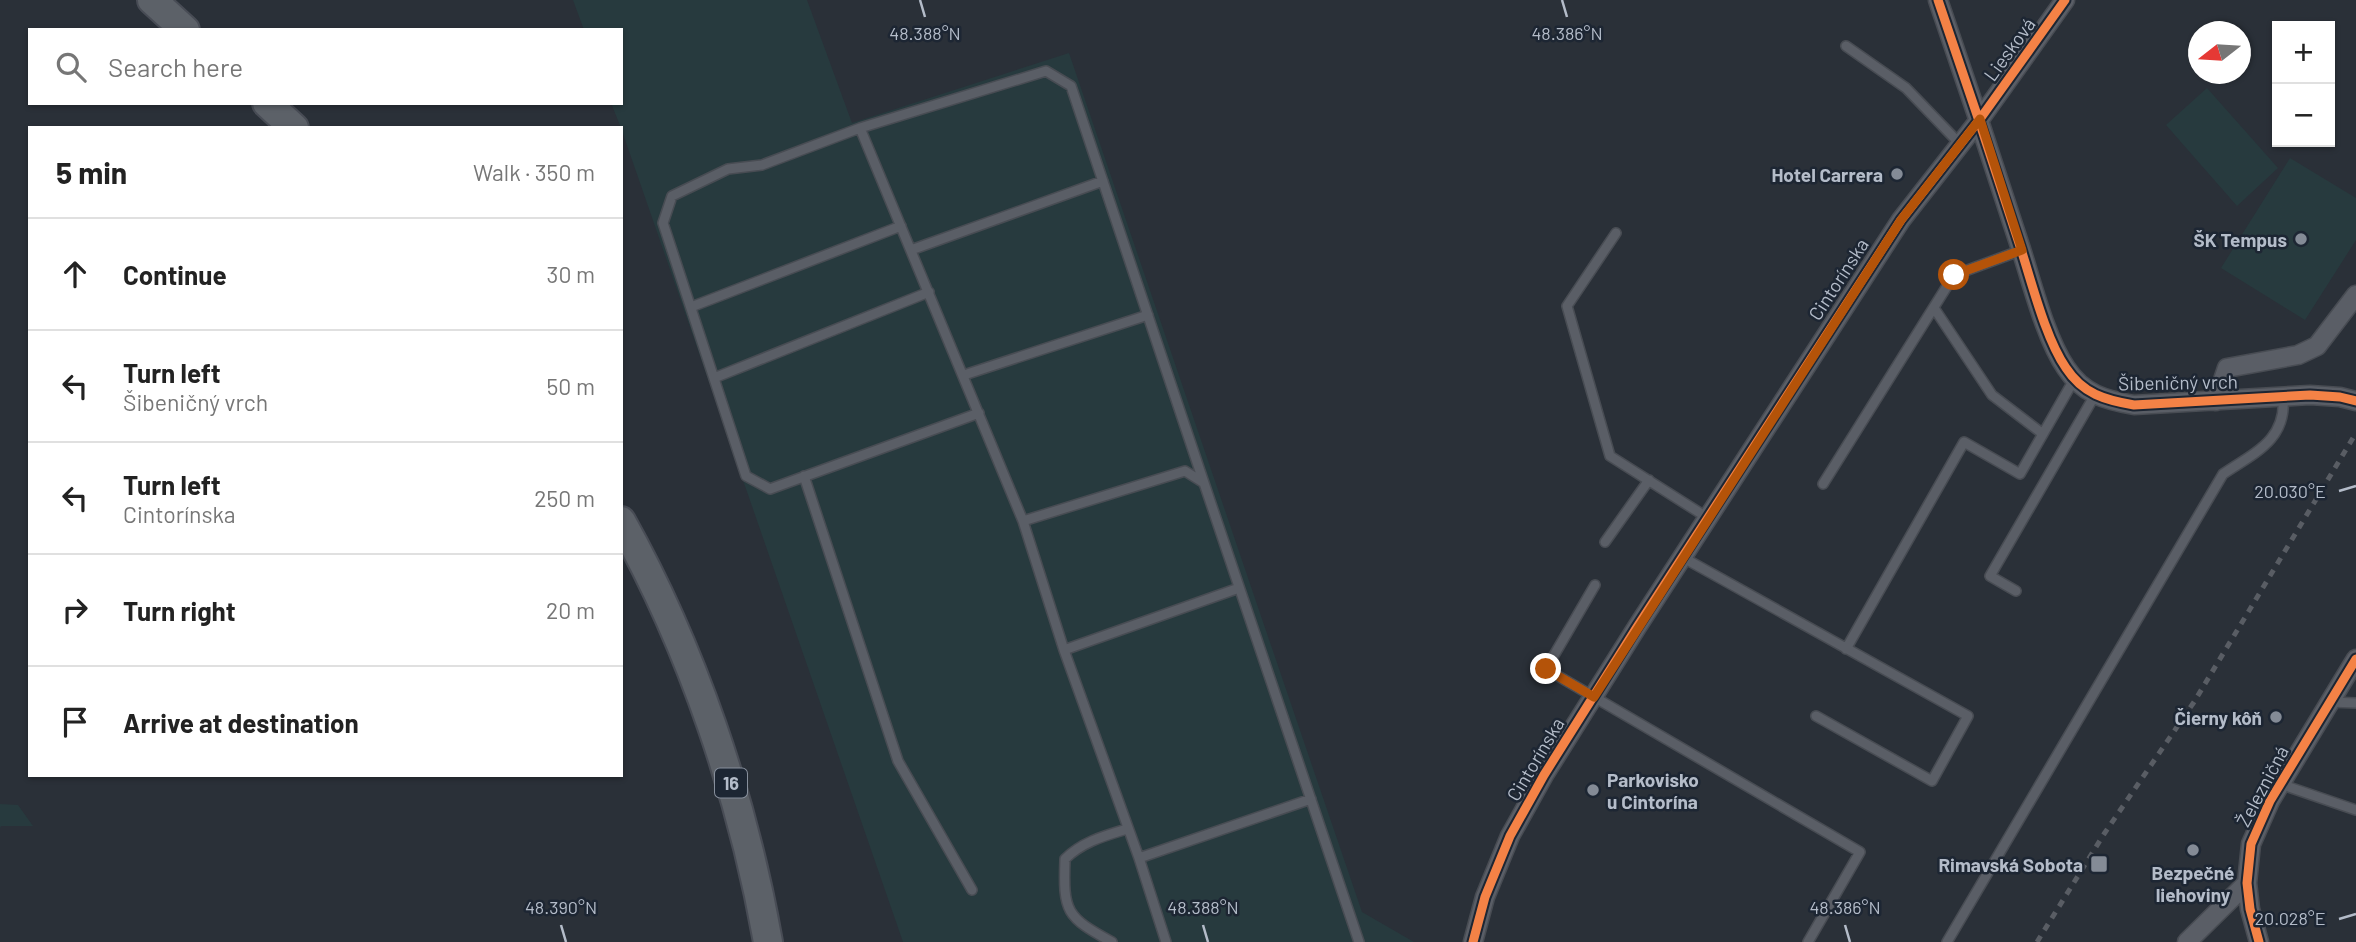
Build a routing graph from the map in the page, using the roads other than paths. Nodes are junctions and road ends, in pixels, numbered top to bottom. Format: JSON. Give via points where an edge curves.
{"nodes":[{"id":1,"x":152,"y":0,"type":"edge"},
{"id":2,"x":1938,"y":0,"type":"edge"},
{"id":3,"x":2066,"y":0,"type":"edge"},
{"id":4,"x":183,"y":28,"type":"edge"},
{"id":5,"x":1846,"y":46,"type":"dead end"},
{"id":6,"x":269,"y":105,"type":"edge"},
{"id":7,"x":1980,"y":119,"type":"junction"},
{"id":8,"x":292,"y":126,"type":"edge"},
{"id":9,"x":860,"y":128,"type":"junction"},
{"id":10,"x":1960,"y":144,"type":"junction"},
{"id":11,"x":1103,"y":181,"type":"junction"},
{"id":12,"x":901,"y":226,"type":"junction"},
{"id":13,"x":1616,"y":233,"type":"dead end"},
{"id":14,"x":911,"y":250,"type":"junction"},
{"id":15,"x":2022,"y":250,"type":"junction"},
{"id":16,"x":929,"y":292,"type":"junction"},
{"id":17,"x":2356,"y":295,"type":"edge"},
{"id":18,"x":691,"y":307,"type":"junction"},
{"id":19,"x":1934,"y":307,"type":"junction"},
{"id":20,"x":1148,"y":315,"type":"junction"},
{"id":21,"x":964,"y":375,"type":"junction"},
{"id":22,"x":714,"y":378,"type":"junction"},
{"id":23,"x":2075,"y":378,"type":"junction"},
{"id":24,"x":2095,"y":395,"type":"junction"},
{"id":25,"x":2283,"y":397,"type":"junction"},
{"id":26,"x":2216,"y":401,"type":"junction"},
{"id":27,"x":2356,"y":401,"type":"edge"},
{"id":28,"x":979,"y":412,"type":"junction"},
{"id":29,"x":2043,"y":434,"type":"junction"},
{"id":30,"x":804,"y":476,"type":"junction"},
{"id":31,"x":1649,"y":480,"type":"junction"},
{"id":32,"x":1204,"y":483,"type":"junction"},
{"id":33,"x":1823,"y":484,"type":"dead end"},
{"id":34,"x":1708,"y":518,"type":"junction"},
{"id":35,"x":1023,"y":520,"type":"junction"},
{"id":36,"x":623,"y":526,"type":"edge"},
{"id":37,"x":1605,"y":542,"type":"dead end"},
{"id":38,"x":1682,"y":557,"type":"junction"},
{"id":39,"x":1595,"y":585,"type":"dead end"},
{"id":40,"x":1239,"y":588,"type":"junction"},
{"id":41,"x":2016,"y":591,"type":"dead end"},
{"id":42,"x":1846,"y":649,"type":"junction"},
{"id":43,"x":1064,"y":650,"type":"junction"},
{"id":44,"x":2356,"y":659,"type":"edge"},
{"id":45,"x":1594,"y":697,"type":"junction"},
{"id":46,"x":2330,"y":702,"type":"junction"},
{"id":47,"x":2356,"y":703,"type":"edge"},
{"id":48,"x":1816,"y":716,"type":"dead end"},
{"id":49,"x":2280,"y":784,"type":"junction"},
{"id":50,"x":1311,"y":799,"type":"junction"},
{"id":51,"x":2356,"y":810,"type":"edge"},
{"id":52,"x":1127,"y":829,"type":"junction"},
{"id":53,"x":1139,"y":858,"type":"junction"},
{"id":54,"x":2246,"y":883,"type":"junction"},
{"id":55,"x":972,"y":890,"type":"dead end"},
{"id":56,"x":768,"y":942,"type":"edge"},
{"id":57,"x":1112,"y":942,"type":"edge"},
{"id":58,"x":1166,"y":942,"type":"edge"},
{"id":59,"x":1359,"y":942,"type":"edge"},
{"id":60,"x":1473,"y":942,"type":"edge"},
{"id":61,"x":1808,"y":942,"type":"edge"},
{"id":62,"x":1947,"y":942,"type":"edge"},
{"id":63,"x":2187,"y":942,"type":"edge"},
{"id":64,"x":2259,"y":942,"type":"edge"}],
"edges":[{"from":1,"to":4,"type":"main road"},
{"from":2,"to":7,"type":"street","name":"Šibeničný vrch"},
{"from":3,"to":7,"type":"street","name":"Liesková"},
{"from":5,"to":10,"type":"lane","via":[[1906,88]]},
{"from":6,"to":8,"type":"main road"},
{"from":7,"to":10,"type":"street","name":"Cintorínska"},
{"from":7,"to":15,"type":"street","name":"Šibeničný vrch"},
{"from":9,"to":11,"type":"lane","via":[[1046,71],[1071,86]]},
{"from":9,"to":12,"type":"lane"},
{"from":9,"to":18,"type":"lane","via":[[762,165],[728,169],[672,196],[663,223]]},
{"from":10,"to":34,"type":"street","name":"Cintorínska","via":[[1901,220]]},
{"from":11,"to":14,"type":"lane"},
{"from":11,"to":20,"type":"lane"},
{"from":12,"to":14,"type":"lane"},
{"from":12,"to":18,"type":"lane"},
{"from":13,"to":31,"type":"lane","via":[[1567,306],[1610,456]]},
{"from":14,"to":16,"type":"lane"},
{"from":15,"to":19,"type":"lane","via":[[1954,275]]},
{"from":15,"to":23,"type":"street","name":"Šibeničný vrch","via":[[2046,325],[2065,368]]},
{"from":16,"to":21,"type":"lane"},
{"from":16,"to":22,"type":"lane"},
{"from":17,"to":26,"type":"street","via":[[2317,346],[2298,355],[2227,368]]},
{"from":18,"to":22,"type":"lane"},
{"from":19,"to":29,"type":"lane","via":[[1992,395]]},
{"from":19,"to":33,"type":"lane"},
{"from":20,"to":21,"type":"lane"},
{"from":20,"to":32,"type":"lane"},
{"from":21,"to":28,"type":"lane"},
{"from":22,"to":30,"type":"lane","via":[[746,476],[770,489]]},
{"from":23,"to":24,"type":"street","name":"Šibeničný vrch"},
{"from":23,"to":29,"type":"lane"},
{"from":24,"to":26,"type":"street","name":"Šibeničný vrch","via":[[2134,405]]},
{"from":24,"to":41,"type":"lane","via":[[1990,576]]},
{"from":25,"to":26,"type":"street","name":"Šibeničný vrch"},
{"from":25,"to":27,"type":"street","name":"Šibeničný vrch","via":[[2330,396]]},
{"from":25,"to":62,"type":"lane","via":[[2283,421],[2266,445],[2223,474]]},
{"from":28,"to":30,"type":"lane"},
{"from":28,"to":35,"type":"lane"},
{"from":29,"to":42,"type":"lane","via":[[2020,474],[1964,442]]},
{"from":30,"to":55,"type":"lane","via":[[898,761]]},
{"from":31,"to":34,"type":"lane"},
{"from":31,"to":37,"type":"lane"},
{"from":32,"to":35,"type":"lane","via":[[1185,471]]},
{"from":32,"to":40,"type":"lane"},
{"from":34,"to":38,"type":"street","name":"Cintorínska"},
{"from":35,"to":43,"type":"lane"},
{"from":36,"to":56,"type":"main road","number":"16","via":[[680,645],[730,781]]},
{"from":38,"to":42,"type":"lane"},
{"from":38,"to":45,"type":"street","name":"Cintorínska"},
{"from":39,"to":45,"type":"lane","via":[[1546,669]]},
{"from":40,"to":43,"type":"lane"},
{"from":40,"to":50,"type":"lane"},
{"from":42,"to":48,"type":"lane","via":[[1968,716],[1932,781]]},
{"from":43,"to":52,"type":"lane"},
{"from":44,"to":46,"type":"street","name":"Železničná"},
{"from":45,"to":60,"type":"street","name":"Cintorínska","via":[[1510,835]]},
{"from":45,"to":61,"type":"lane","via":[[1860,852]]},
{"from":46,"to":47,"type":"lane"},
{"from":46,"to":49,"type":"street","name":"Železničná"},
{"from":49,"to":51,"type":"lane"},
{"from":49,"to":54,"type":"street","name":"Železničná","via":[[2251,844]]},
{"from":50,"to":53,"type":"lane"},
{"from":50,"to":59,"type":"lane"},
{"from":52,"to":53,"type":"lane"},
{"from":52,"to":57,"type":"lane","via":[[1076,849],[1065,859],[1063,894],[1069,912],[1082,926]]},
{"from":53,"to":58,"type":"lane"},
{"from":54,"to":63,"type":"street"},
{"from":54,"to":64,"type":"street","name":"Železničná"}]}
